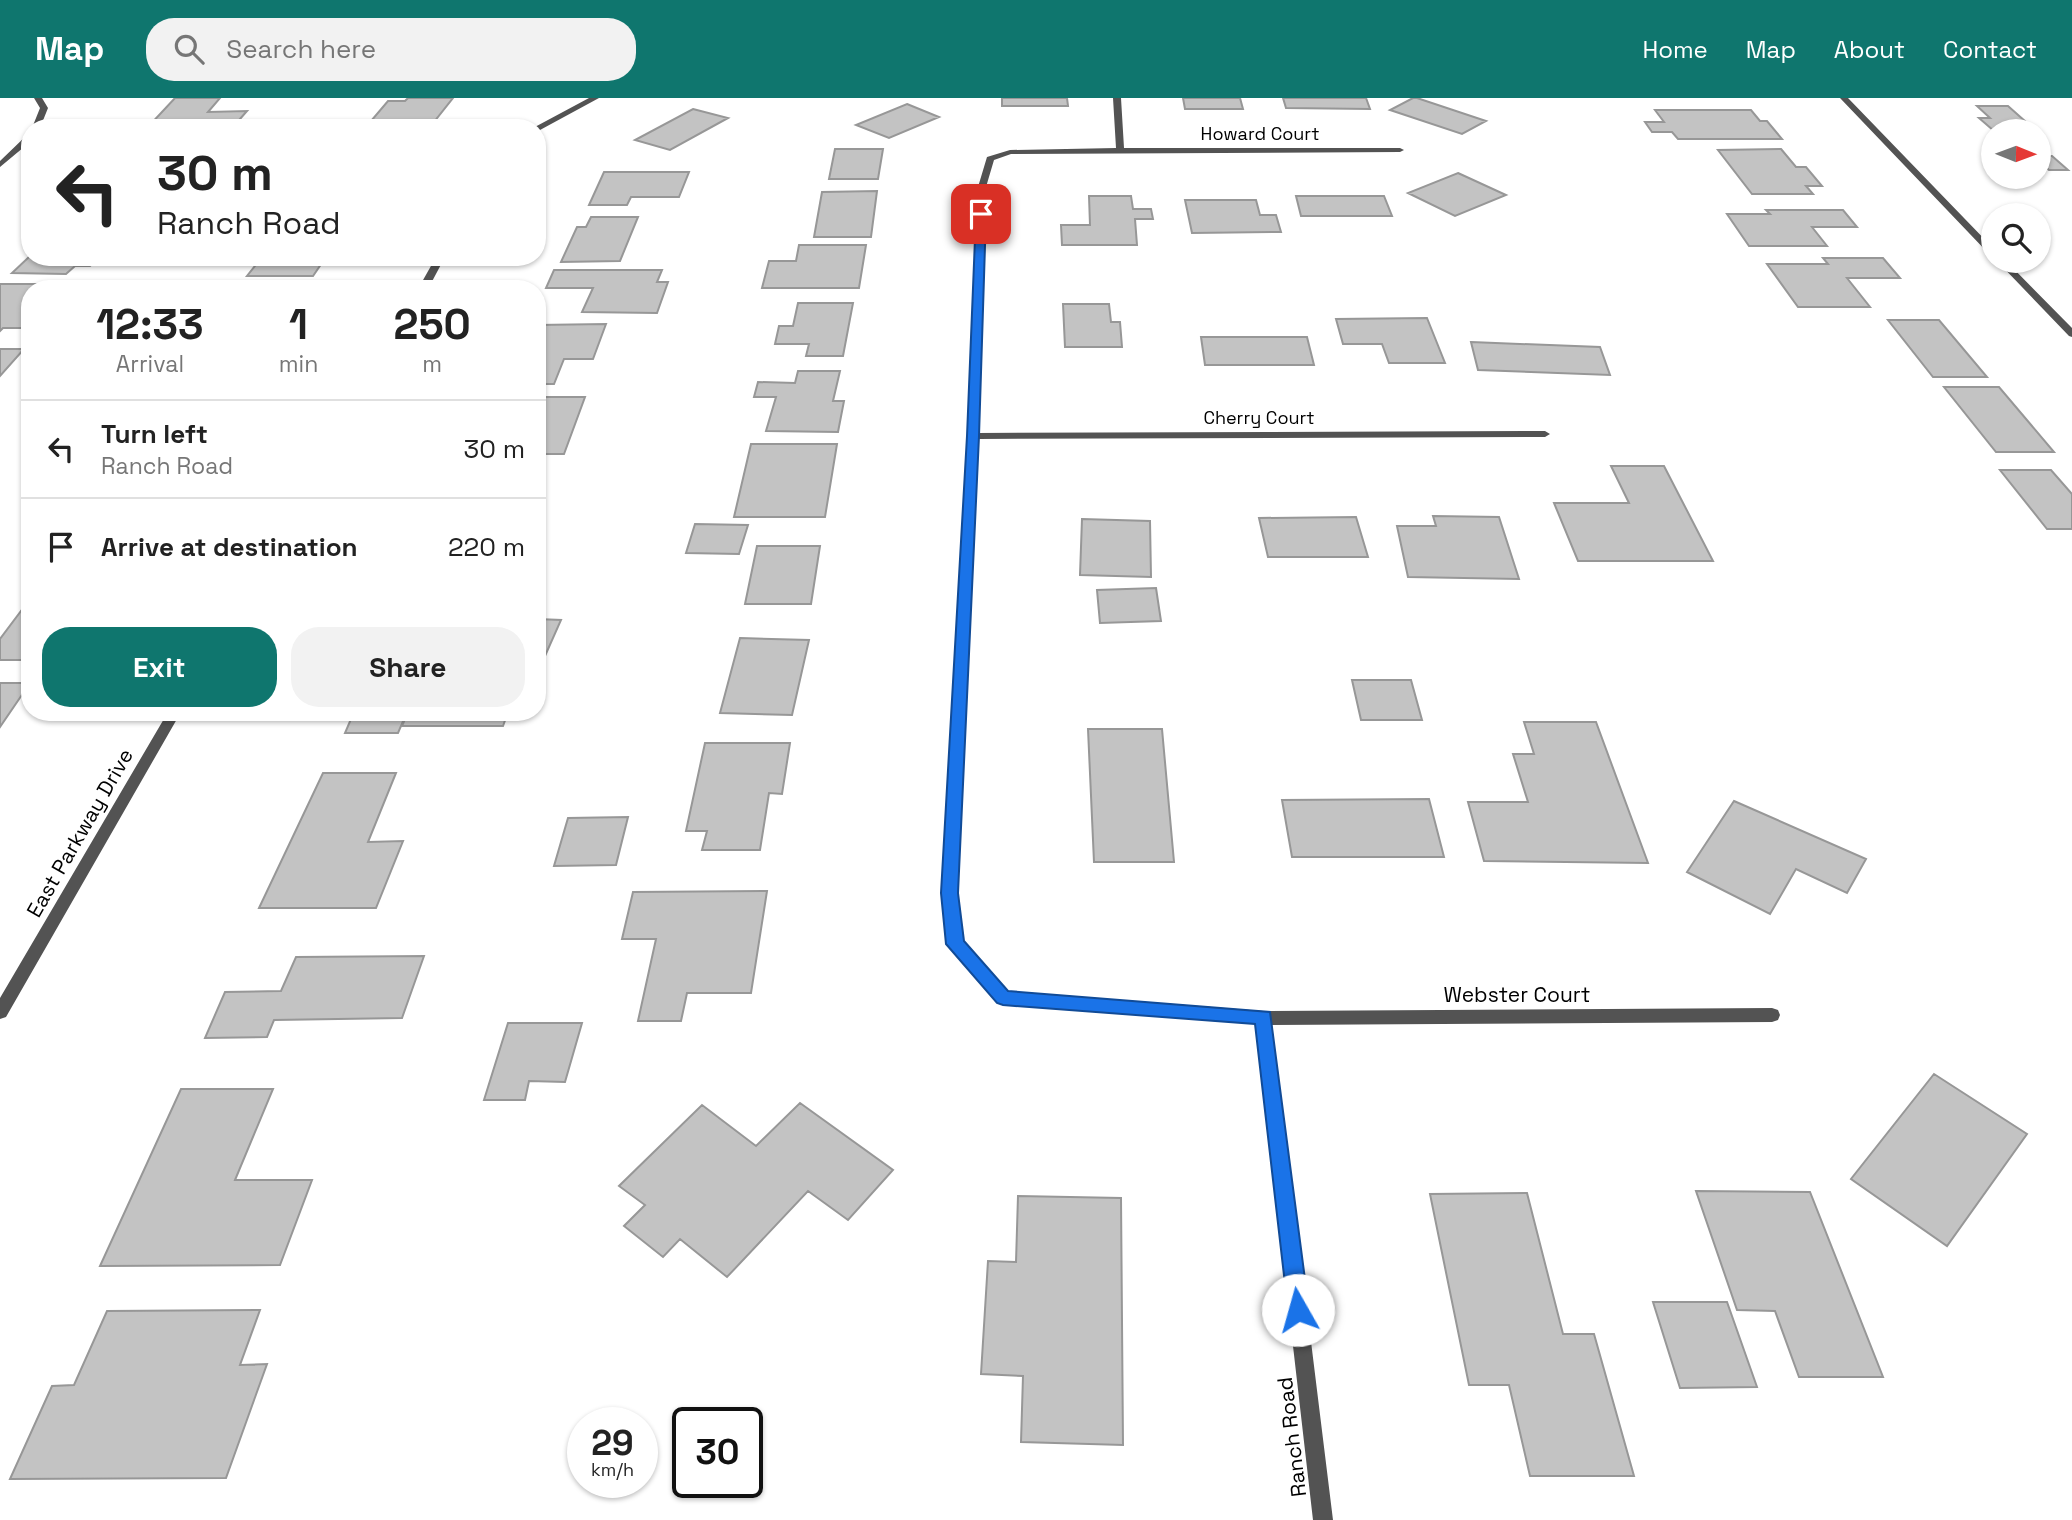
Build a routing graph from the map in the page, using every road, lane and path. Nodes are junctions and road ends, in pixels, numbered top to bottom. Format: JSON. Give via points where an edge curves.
{"nodes":[{"id":1,"x":38,"y":98,"type":"edge"},
{"id":2,"x":595,"y":98,"type":"edge"},
{"id":3,"x":1117,"y":98,"type":"edge"},
{"id":4,"x":1844,"y":98,"type":"edge"},
{"id":5,"x":40,"y":119,"type":"edge"},
{"id":6,"x":546,"y":123,"type":"edge"},
{"id":7,"x":21,"y":145,"type":"edge"},
{"id":8,"x":1120,"y":150,"type":"junction"},
{"id":9,"x":1400,"y":150,"type":"dead end"},
{"id":10,"x":0,"y":165,"type":"edge"},
{"id":11,"x":1981,"y":241,"type":"edge"},
{"id":12,"x":2013,"y":273,"type":"edge"},
{"id":13,"x":2072,"y":334,"type":"edge"},
{"id":14,"x":1545,"y":434,"type":"dead end"},
{"id":15,"x":973,"y":436,"type":"junction"},
{"id":16,"x":170,"y":721,"type":"edge"},
{"id":17,"x":0,"y":1012,"type":"edge"},
{"id":18,"x":1772,"y":1015,"type":"dead end"},
{"id":19,"x":1263,"y":1017,"type":"junction"},
{"id":20,"x":1323,"y":1520,"type":"edge"}],
"edges":[{"from":1,"to":5,"type":"street","via":[[44,108]]},
{"from":2,"to":6,"type":"street"},
{"from":3,"to":8,"type":"street"},
{"from":4,"to":11,"type":"street"},
{"from":7,"to":10,"type":"street"},
{"from":8,"to":9,"type":"street","name":"Howard Court"},
{"from":8,"to":15,"type":"street","via":[[1010,152],[990,159],[982,187]]},
{"from":12,"to":13,"type":"street"},
{"from":14,"to":15,"type":"street","name":"Cherry Court"},
{"from":15,"to":19,"type":"street","via":[[949,893],[955,944],[1003,998]]},
{"from":16,"to":17,"type":"street","name":"East Parkway Drive"},
{"from":18,"to":19,"type":"street","name":"Webster Court"},
{"from":19,"to":20,"type":"street","name":"Ranch Road"}]}
